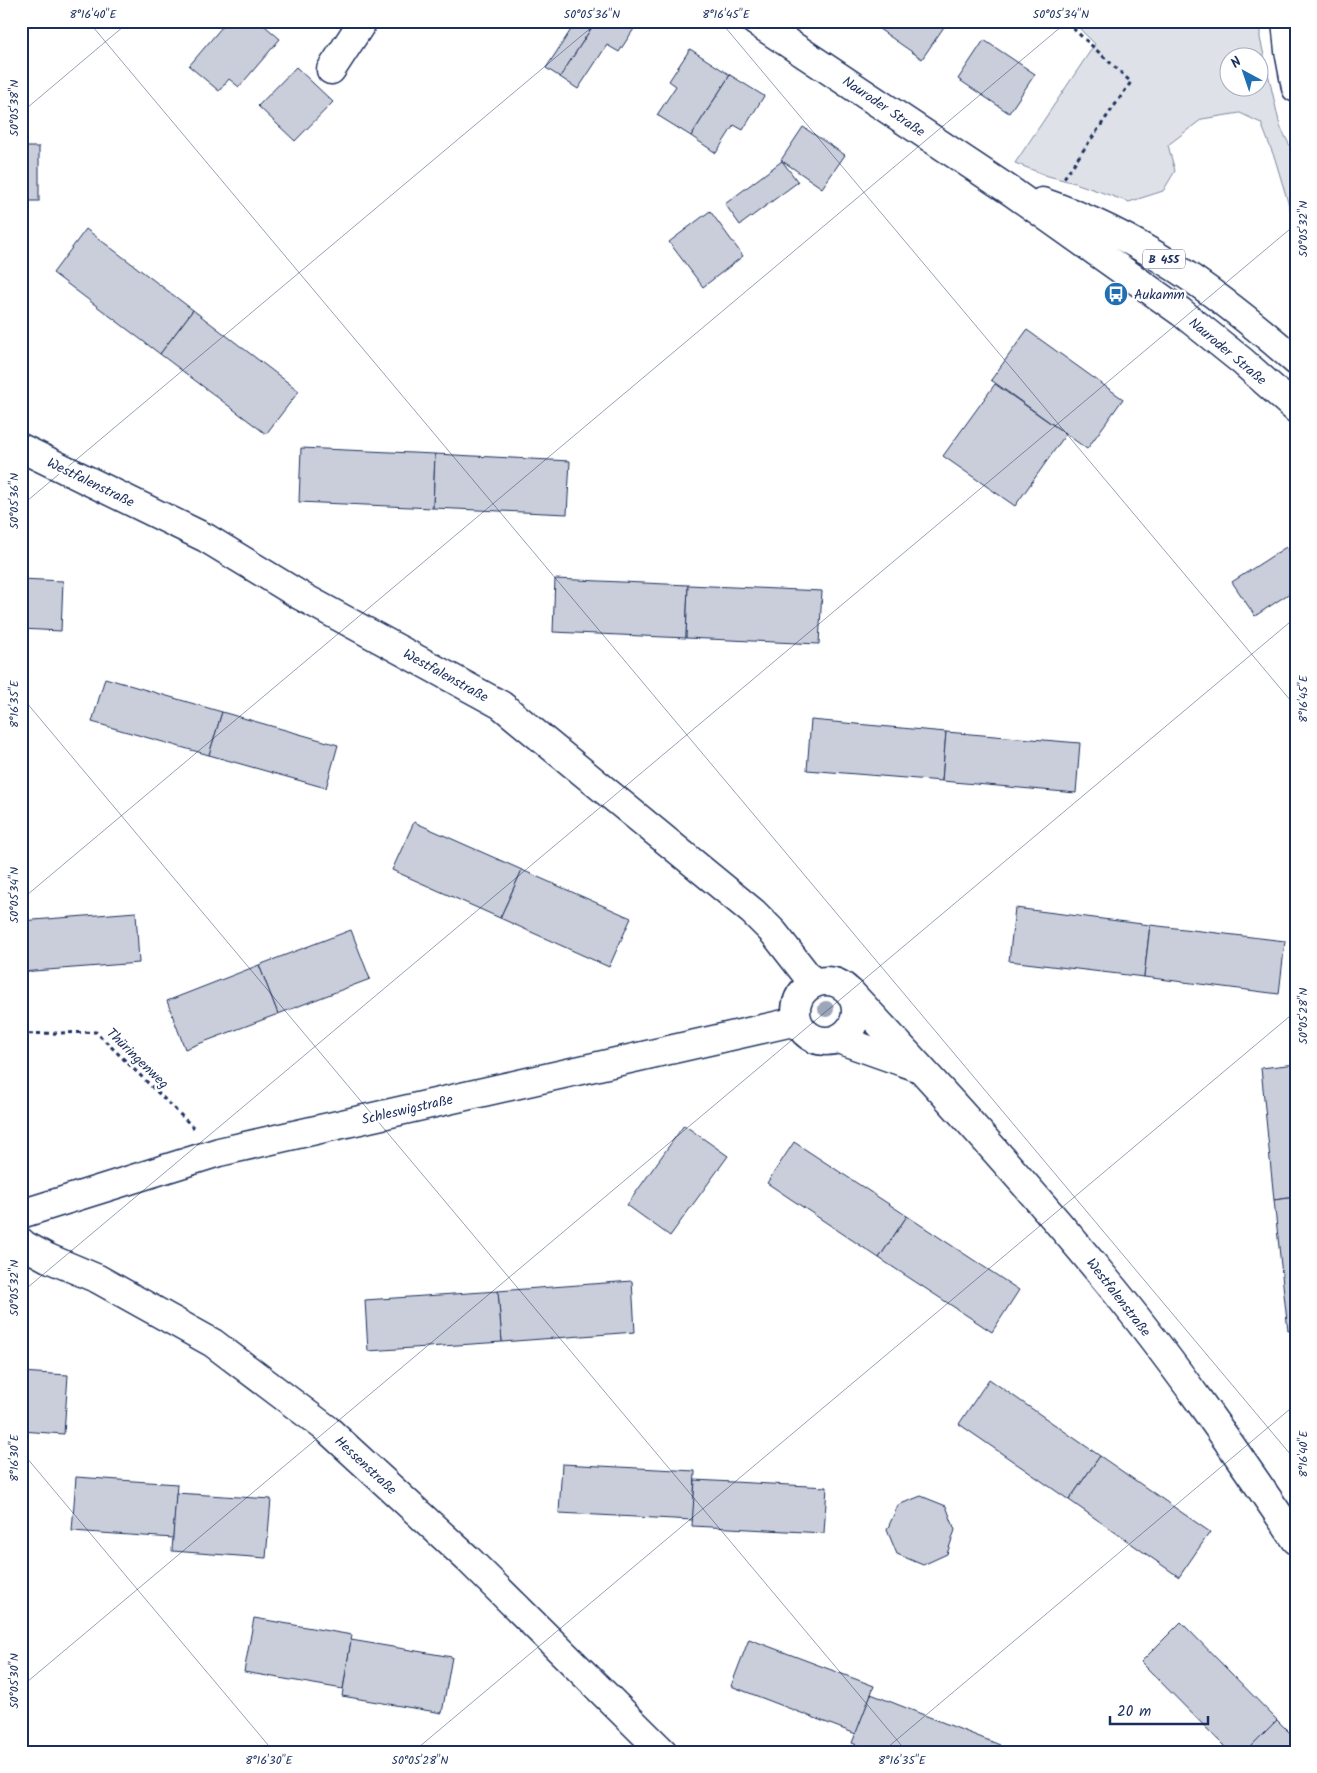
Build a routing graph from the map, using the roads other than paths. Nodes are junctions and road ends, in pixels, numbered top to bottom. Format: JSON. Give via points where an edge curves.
{"nodes":[{"id":1,"x":363,"y":21,"type":"edge"},
{"id":2,"x":755,"y":21,"type":"edge"},
{"id":3,"x":1286,"y":21,"type":"edge"},
{"id":4,"x":331,"y":70,"type":"dead end"},
{"id":5,"x":1296,"y":88,"type":"edge"},
{"id":6,"x":1012,"y":192,"type":"junction"},
{"id":7,"x":1296,"y":361,"type":"edge"},
{"id":8,"x":1296,"y":409,"type":"edge"},
{"id":9,"x":21,"y":448,"type":"edge"},
{"id":10,"x":814,"y":984,"type":"junction"},
{"id":11,"x":852,"y":993,"type":"junction"},
{"id":12,"x":797,"y":1020,"type":"junction"},
{"id":13,"x":838,"y":1039,"type":"junction"},
{"id":14,"x":923,"y":1069,"type":"junction"},
{"id":15,"x":21,"y":1214,"type":"edge"},
{"id":16,"x":21,"y":1242,"type":"edge"},
{"id":17,"x":1296,"y":1540,"type":"edge"},
{"id":18,"x":663,"y":1752,"type":"edge"}],
"edges":[{"from":1,"to":4,"type":"street"},
{"from":2,"to":6,"type":"street","name":"Nauroder Straße","number":"B 455"},
{"from":3,"to":5,"type":"street"},
{"from":6,"to":7,"type":"street","name":"Nauroder Straße","number":"B 455","via":[[1088,219],[1157,254],[1225,302]]},
{"from":6,"to":8,"type":"street","name":"Nauroder Straße","number":"B 455","via":[[1181,312]]},
{"from":9,"to":10,"type":"street","name":"Westfalenstraße","via":[[206,538],[301,596],[501,705],[753,912]]},
{"from":10,"to":11,"type":"street","via":[[824,980],[834,982]]},
{"from":10,"to":12,"type":"street","via":[[806,988],[797,1003]]},
{"from":11,"to":13,"type":"street","via":[[856,1020],[852,1028]]},
{"from":11,"to":14,"type":"street","name":"Westfalenstraße"},
{"from":12,"to":13,"type":"street","via":[[802,1029],[814,1038],[828,1042]]},
{"from":12,"to":15,"type":"street","name":"Schleswigstraße","via":[[218,1152]]},
{"from":13,"to":14,"type":"street","name":"Westfalenstraße"},
{"from":14,"to":17,"type":"street","name":"Westfalenstraße","via":[[1104,1276],[1210,1414]]},
{"from":16,"to":18,"type":"street","name":"Hessenstraße","via":[[48,1258],[98,1279],[213,1343],[327,1429],[468,1559]]}]}
